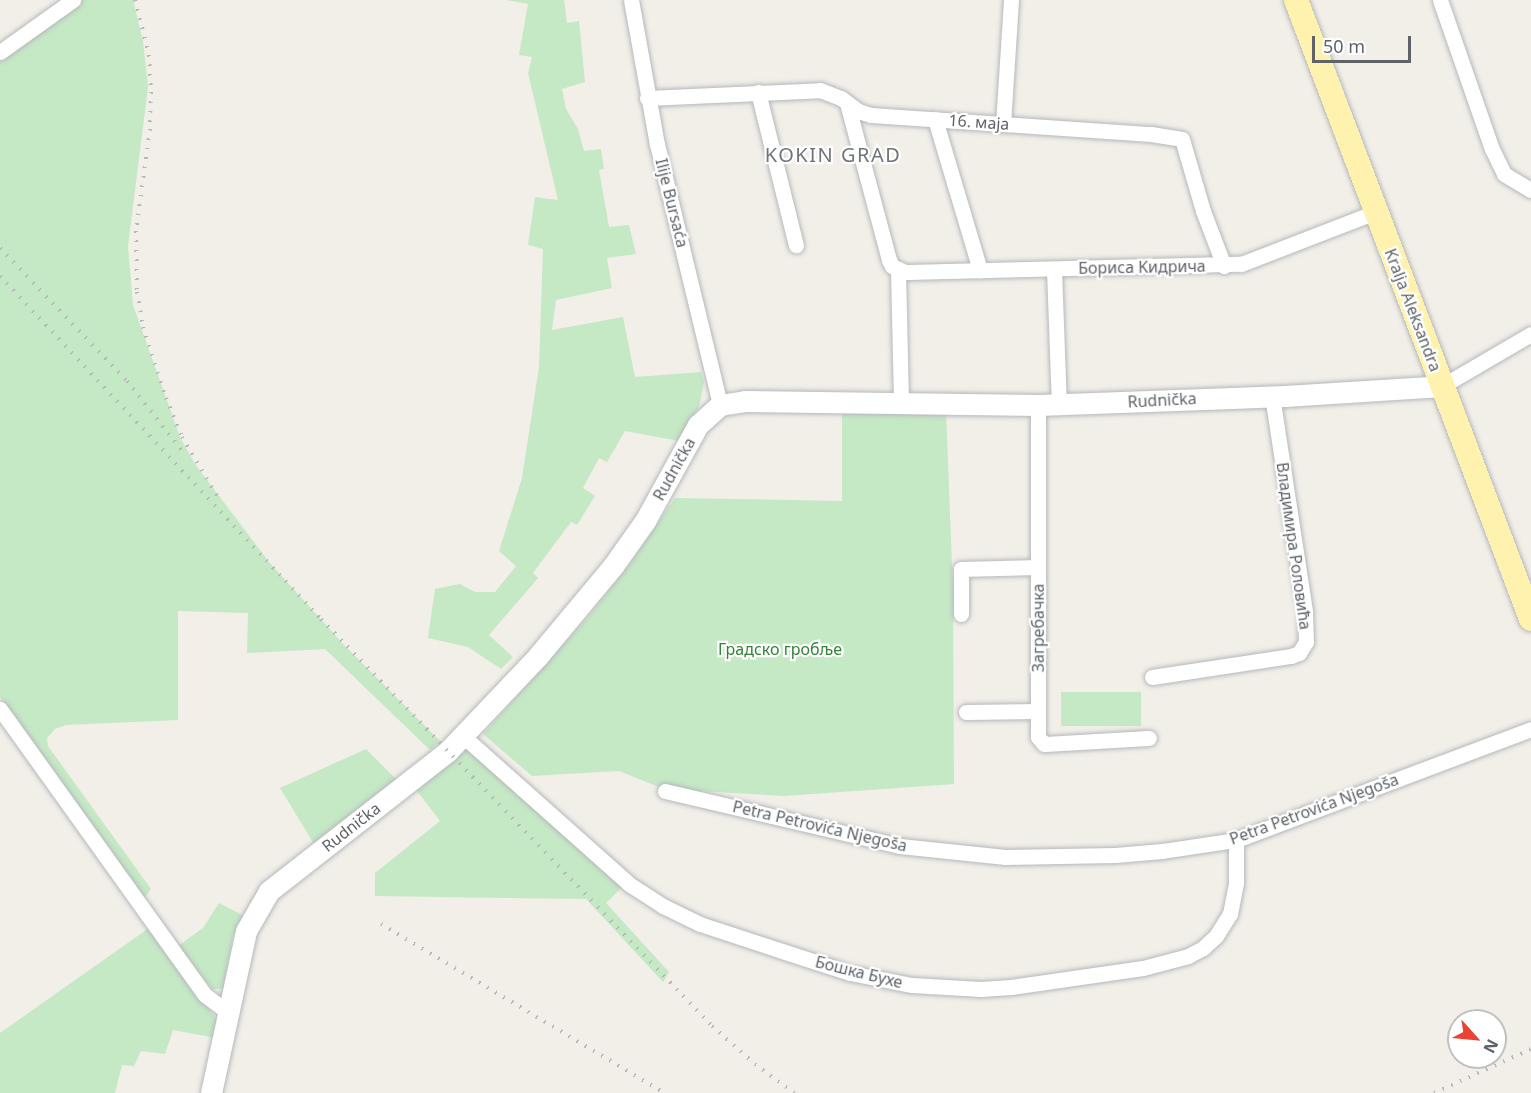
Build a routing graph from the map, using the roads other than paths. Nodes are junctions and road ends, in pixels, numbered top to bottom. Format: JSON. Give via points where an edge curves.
{"nodes":[{"id":1,"x":73,"y":0,"type":"edge"},
{"id":2,"x":630,"y":0,"type":"edge"},
{"id":3,"x":1011,"y":0,"type":"edge"},
{"id":4,"x":1296,"y":0,"type":"edge"},
{"id":5,"x":1440,"y":0,"type":"edge"},
{"id":6,"x":0,"y":51,"type":"edge"},
{"id":7,"x":758,"y":92,"type":"junction"},
{"id":8,"x":647,"y":98,"type":"junction"},
{"id":9,"x":846,"y":103,"type":"junction"},
{"id":10,"x":935,"y":119,"type":"junction"},
{"id":11,"x":1003,"y":124,"type":"junction"},
{"id":12,"x":1531,"y":190,"type":"edge"},
{"id":13,"x":1376,"y":212,"type":"junction"},
{"id":14,"x":796,"y":245,"type":"dead end"},
{"id":15,"x":1224,"y":266,"type":"junction"},
{"id":16,"x":898,"y":270,"type":"junction"},
{"id":17,"x":980,"y":270,"type":"junction"},
{"id":18,"x":1054,"y":270,"type":"junction"},
{"id":19,"x":1531,"y":334,"type":"edge"},
{"id":20,"x":1442,"y":386,"type":"junction"},
{"id":21,"x":1272,"y":396,"type":"junction"},
{"id":22,"x":901,"y":403,"type":"junction"},
{"id":23,"x":1048,"y":404,"type":"junction"},
{"id":24,"x":720,"y":405,"type":"junction"},
{"id":25,"x":1038,"y":567,"type":"junction"},
{"id":26,"x":961,"y":614,"type":"dead end"},
{"id":27,"x":1531,"y":619,"type":"edge"},
{"id":28,"x":1152,"y":677,"type":"dead end"},
{"id":29,"x":0,"y":709,"type":"edge"},
{"id":30,"x":1038,"y":711,"type":"junction"},
{"id":31,"x":966,"y":712,"type":"dead end"},
{"id":32,"x":1531,"y":729,"type":"edge"},
{"id":33,"x":463,"y":736,"type":"junction"},
{"id":34,"x":1149,"y":738,"type":"dead end"},
{"id":35,"x":664,"y":791,"type":"dead end"},
{"id":36,"x":1236,"y":840,"type":"junction"},
{"id":37,"x":231,"y":1008,"type":"junction"},
{"id":38,"x":211,"y":1093,"type":"edge"}],
"edges":[{"from":1,"to":6,"type":"street"},
{"from":2,"to":8,"type":"street","name":"Ilije Bursaća"},
{"from":3,"to":11,"type":"street"},
{"from":4,"to":13,"type":"main road","name":"Kralja Aleksandra"},
{"from":5,"to":12,"type":"street","via":[[1504,174]]},
{"from":7,"to":8,"type":"street","name":"16. маја"},
{"from":7,"to":9,"type":"street","name":"16. маја","via":[[820,90]]},
{"from":7,"to":14,"type":"street"},
{"from":8,"to":24,"type":"street","name":"Ilije Bursaća"},
{"from":9,"to":10,"type":"street","name":"16. маја","via":[[872,115]]},
{"from":9,"to":16,"type":"street","via":[[889,260]]},
{"from":10,"to":11,"type":"street","name":"16. маја"},
{"from":10,"to":17,"type":"street"},
{"from":11,"to":15,"type":"street","name":"16. маја","via":[[1182,139]]},
{"from":13,"to":15,"type":"street","name":"Бориса Kидрича","via":[[1257,259]]},
{"from":13,"to":20,"type":"main road","name":"Kralja Aleksandra"},
{"from":15,"to":18,"type":"street","name":"Бориса Kидрича"},
{"from":16,"to":17,"type":"street","name":"Бориса Kидрича"},
{"from":16,"to":22,"type":"street"},
{"from":17,"to":18,"type":"street","name":"Бориса Kидрича"},
{"from":18,"to":23,"type":"street","name":"Загребачка"},
{"from":19,"to":20,"type":"street"},
{"from":20,"to":21,"type":"street","name":"Rudnička"},
{"from":20,"to":27,"type":"main road","name":"Kralja Aleksandra"},
{"from":21,"to":23,"type":"street","name":"Rudnička"},
{"from":21,"to":28,"type":"street","name":"Владимира Роловића","via":[[1305,611],[1306,642],[1299,653],[1291,656]]},
{"from":22,"to":23,"type":"street","name":"Rudnička"},
{"from":22,"to":24,"type":"street","name":"Rudnička","via":[[745,401]]},
{"from":23,"to":25,"type":"street","name":"Загребачка"},
{"from":24,"to":33,"type":"street","name":"Rudnička","via":[[698,425],[645,521],[613,566],[575,614]]},
{"from":25,"to":26,"type":"street","via":[[961,568]]},
{"from":25,"to":30,"type":"street","name":"Загребачка"},
{"from":29,"to":37,"type":"street","via":[[205,995],[213,1003]]},
{"from":30,"to":31,"type":"street"},
{"from":30,"to":34,"type":"street","name":"Загребачка","via":[[1038,737],[1044,744]]},
{"from":32,"to":36,"type":"street","name":"Petra Petrovića Njegoša"},
{"from":33,"to":36,"type":"street","name":"Бошка Бухе","via":[[629,884],[663,906],[700,924],[850,973],[912,985],[1011,987],[1143,968],[1188,956],[1216,936],[1230,914],[1236,883]]},
{"from":33,"to":37,"type":"street","name":"Rudnička","via":[[425,771],[269,891],[246,930]]},
{"from":35,"to":36,"type":"street","name":"Petra Petrovića Njegoša","via":[[900,846],[964,854],[1038,858],[1115,855]]},
{"from":37,"to":38,"type":"street","name":"Rudnička"}]}
